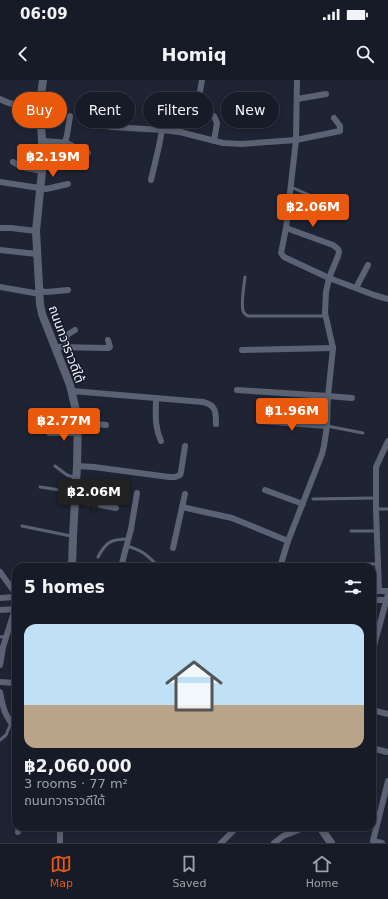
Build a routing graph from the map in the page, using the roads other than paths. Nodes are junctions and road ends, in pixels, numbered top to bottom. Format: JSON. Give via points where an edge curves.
{"nodes":[{"id":1,"x":43,"y":80,"type":"edge"},
{"id":2,"x":202,"y":80,"type":"edge"},
{"id":3,"x":298,"y":80,"type":"edge"},
{"id":4,"x":41,"y":92,"type":"edge"},
{"id":5,"x":326,"y":94,"type":"dead end"},
{"id":6,"x":0,"y":99,"type":"edge"},
{"id":7,"x":297,"y":99,"type":"junction"},
{"id":8,"x":12,"y":104,"type":"edge"},
{"id":9,"x":70,"y":116,"type":"dead end"},
{"id":10,"x":334,"y":118,"type":"dead end"},
{"id":11,"x":41,"y":128,"type":"edge"},
{"id":12,"x":129,"y":128,"type":"edge"},
{"id":13,"x":162,"y":130,"type":"junction"},
{"id":14,"x":296,"y":140,"type":"junction"},
{"id":15,"x":42,"y":141,"type":"junction"},
{"id":16,"x":214,"y":141,"type":"junction"},
{"id":17,"x":65,"y":143,"type":"junction"},
{"id":18,"x":88,"y":153,"type":"dead end"},
{"id":19,"x":13,"y":162,"type":"dead end"},
{"id":20,"x":42,"y":170,"type":"junction"},
{"id":21,"x":151,"y":180,"type":"dead end"},
{"id":22,"x":0,"y":182,"type":"edge"},
{"id":23,"x":68,"y":184,"type":"dead end"},
{"id":24,"x":291,"y":187,"type":"junction"},
{"id":25,"x":40,"y":189,"type":"junction"},
{"id":26,"x":332,"y":205,"type":"dead end"},
{"id":27,"x":0,"y":228,"type":"edge"},
{"id":28,"x":286,"y":228,"type":"junction"},
{"id":29,"x":36,"y":231,"type":"junction"},
{"id":30,"x":0,"y":250,"type":"edge"},
{"id":31,"x":37,"y":254,"type":"junction"},
{"id":32,"x":368,"y":265,"type":"dead end"},
{"id":33,"x":245,"y":276,"type":"dead end"},
{"id":34,"x":330,"y":278,"type":"junction"},
{"id":35,"x":0,"y":287,"type":"edge"},
{"id":36,"x":356,"y":288,"type":"junction"},
{"id":37,"x":68,"y":290,"type":"dead end"},
{"id":38,"x":40,"y":293,"type":"junction"},
{"id":39,"x":388,"y":299,"type":"edge"},
{"id":40,"x":325,"y":316,"type":"junction"},
{"id":41,"x":75,"y":330,"type":"dead end"},
{"id":42,"x":108,"y":340,"type":"dead end"},
{"id":43,"x":55,"y":347,"type":"junction"},
{"id":44,"x":68,"y":347,"type":"junction"},
{"id":45,"x":333,"y":348,"type":"junction"},
{"id":46,"x":242,"y":350,"type":"dead end"},
{"id":47,"x":237,"y":390,"type":"dead end"},
{"id":48,"x":72,"y":391,"type":"junction"},
{"id":49,"x":328,"y":396,"type":"junction"},
{"id":50,"x":156,"y":398,"type":"junction"},
{"id":51,"x":352,"y":398,"type":"dead end"},
{"id":52,"x":259,"y":420,"type":"dead end"},
{"id":53,"x":78,"y":422,"type":"junction"},
{"id":54,"x":216,"y":424,"type":"dead end"},
{"id":55,"x":106,"y":425,"type":"dead end"},
{"id":56,"x":327,"y":426,"type":"junction"},
{"id":57,"x":49,"y":433,"type":"dead end"},
{"id":58,"x":78,"y":433,"type":"junction"},
{"id":59,"x":363,"y":433,"type":"dead end"},
{"id":60,"x":161,"y":441,"type":"dead end"},
{"id":61,"x":388,"y":441,"type":"edge"},
{"id":62,"x":185,"y":446,"type":"dead end"},
{"id":63,"x":55,"y":466,"type":"dead end"},
{"id":64,"x":78,"y":466,"type":"junction"},
{"id":65,"x":77,"y":479,"type":"junction"},
{"id":66,"x":40,"y":487,"type":"dead end"},
{"id":67,"x":265,"y":490,"type":"dead end"},
{"id":68,"x":102,"y":493,"type":"dead end"},
{"id":69,"x":137,"y":493,"type":"dead end"},
{"id":70,"x":76,"y":494,"type":"junction"},
{"id":71,"x":185,"y":494,"type":"dead end"},
{"id":72,"x":376,"y":498,"type":"junction"},
{"id":73,"x":313,"y":499,"type":"dead end"},
{"id":74,"x":303,"y":504,"type":"junction"},
{"id":75,"x":182,"y":507,"type":"junction"},
{"id":76,"x":116,"y":508,"type":"dead end"},
{"id":77,"x":376,"y":509,"type":"junction"},
{"id":78,"x":388,"y":509,"type":"edge"},
{"id":79,"x":22,"y":526,"type":"dead end"},
{"id":80,"x":351,"y":531,"type":"dead end"},
{"id":81,"x":376,"y":531,"type":"junction"},
{"id":82,"x":73,"y":536,"type":"junction"},
{"id":83,"x":288,"y":541,"type":"junction"},
{"id":84,"x":127,"y":542,"type":"junction"},
{"id":85,"x":173,"y":548,"type":"dead end"},
{"id":86,"x":98,"y":557,"type":"dead end"},
{"id":87,"x":72,"y":563,"type":"edge"},
{"id":88,"x":122,"y":563,"type":"edge"},
{"id":89,"x":155,"y":563,"type":"edge"},
{"id":90,"x":281,"y":563,"type":"edge"},
{"id":91,"x":377,"y":564,"type":"joint"},
{"id":92,"x":0,"y":572,"type":"edge"},
{"id":93,"x":376,"y":578,"type":"edge"},
{"id":94,"x":12,"y":588,"type":"edge"},
{"id":95,"x":376,"y":591,"type":"edge"},
{"id":96,"x":388,"y":591,"type":"edge"},
{"id":97,"x":12,"y":597,"type":"edge"},
{"id":98,"x":0,"y":598,"type":"edge"},
{"id":99,"x":388,"y":598,"type":"edge"},
{"id":100,"x":376,"y":600,"type":"edge"},
{"id":101,"x":12,"y":609,"type":"edge"},
{"id":102,"x":0,"y":610,"type":"edge"},
{"id":103,"x":12,"y":619,"type":"edge"},
{"id":104,"x":7,"y":636,"type":"junction"},
{"id":105,"x":0,"y":637,"type":"edge"},
{"id":106,"x":376,"y":639,"type":"edge"},
{"id":107,"x":0,"y":664,"type":"edge"},
{"id":108,"x":0,"y":682,"type":"edge"},
{"id":109,"x":12,"y":683,"type":"edge"},
{"id":110,"x":0,"y":692,"type":"edge"},
{"id":111,"x":376,"y":711,"type":"edge"},
{"id":112,"x":388,"y":714,"type":"edge"},
{"id":113,"x":9,"y":720,"type":"edge"},
{"id":114,"x":0,"y":740,"type":"edge"},
{"id":115,"x":376,"y":749,"type":"edge"},
{"id":116,"x":387,"y":752,"type":"dead end"},
{"id":117,"x":388,"y":781,"type":"edge"},
{"id":118,"x":385,"y":807,"type":"edge"},
{"id":119,"x":60,"y":831,"type":"edge"},
{"id":120,"x":233,"y":831,"type":"edge"},
{"id":121,"x":296,"y":831,"type":"edge"},
{"id":122,"x":323,"y":831,"type":"edge"},
{"id":123,"x":60,"y":843,"type":"edge"},
{"id":124,"x":221,"y":843,"type":"edge"},
{"id":125,"x":274,"y":843,"type":"edge"},
{"id":126,"x":331,"y":843,"type":"edge"},
{"id":127,"x":382,"y":843,"type":"edge"}],
"edges":[{"from":1,"to":4,"type":"street","name":"ถนนทวาราวดีใต้"},
{"from":2,"to":16,"type":"street","via":[[197,109],[198,112],[214,116],[217,123]]},
{"from":3,"to":7,"type":"street"},
{"from":5,"to":7,"type":"street"},
{"from":6,"to":8,"type":"street"},
{"from":7,"to":14,"type":"street"},
{"from":9,"to":17,"type":"street"},
{"from":10,"to":14,"type":"street","via":[[340,126],[340,131]]},
{"from":11,"to":15,"type":"street","name":"ถนนทวาราวดีใต้"},
{"from":12,"to":13,"type":"street"},
{"from":13,"to":16,"type":"street"},
{"from":13,"to":21,"type":"street"},
{"from":14,"to":16,"type":"street","via":[[241,144]]},
{"from":14,"to":24,"type":"street"},
{"from":15,"to":17,"type":"street"},
{"from":15,"to":20,"type":"street","name":"ถนนทวาราวดีใต้"},
{"from":17,"to":18,"type":"street"},
{"from":19,"to":20,"type":"street","via":[[28,169]]},
{"from":20,"to":25,"type":"street","name":"ถนนทวาราวดีใต้"},
{"from":22,"to":25,"type":"street"},
{"from":23,"to":25,"type":"street"},
{"from":24,"to":26,"type":"lane"},
{"from":24,"to":28,"type":"street"},
{"from":25,"to":29,"type":"street","name":"ถนนทวาราวดีใต้"},
{"from":27,"to":29,"type":"street"},
{"from":28,"to":34,"type":"street","via":[[281,253],[284,257]]},
{"from":28,"to":34,"type":"street","via":[[338,249]]},
{"from":29,"to":31,"type":"street","name":"ถนนทวาราวดีใต้"},
{"from":30,"to":31,"type":"street"},
{"from":31,"to":38,"type":"street","name":"ถนนทวาราวดีใต้"},
{"from":32,"to":36,"type":"street"},
{"from":33,"to":40,"type":"lane","via":[[243,311],[248,316]]},
{"from":34,"to":36,"type":"street"},
{"from":34,"to":40,"type":"street","via":[[326,292]]},
{"from":35,"to":38,"type":"street"},
{"from":36,"to":39,"type":"street"},
{"from":37,"to":38,"type":"street"},
{"from":38,"to":43,"type":"street","name":"ถนนทวาราวดีใต้","via":[[42,314]]},
{"from":40,"to":45,"type":"street"},
{"from":41,"to":44,"type":"street","via":[[67,335]]},
{"from":42,"to":44,"type":"street","via":[[108,348]]},
{"from":43,"to":44,"type":"street"},
{"from":43,"to":48,"type":"street","name":"ถนนทวาราวดีใต้"},
{"from":45,"to":46,"type":"street"},
{"from":45,"to":49,"type":"street"},
{"from":47,"to":49,"type":"street"},
{"from":48,"to":50,"type":"street"},
{"from":48,"to":53,"type":"street","name":"ถนนทวาราวดีใต้"},
{"from":49,"to":51,"type":"street"},
{"from":49,"to":56,"type":"street"},
{"from":50,"to":54,"type":"street","via":[[208,403],[216,412]]},
{"from":50,"to":60,"type":"street","via":[[155,423]]},
{"from":52,"to":56,"type":"street"},
{"from":53,"to":55,"type":"street"},
{"from":53,"to":58,"type":"street","name":"ถนนทวาราวดีใต้"},
{"from":56,"to":59,"type":"lane"},
{"from":56,"to":74,"type":"street","via":[[322,454]]},
{"from":57,"to":58,"type":"street"},
{"from":58,"to":64,"type":"street","name":"ถนนทวาราวดีใต้"},
{"from":61,"to":72,"type":"street","via":[[376,467]]},
{"from":62,"to":64,"type":"street","via":[[180,475],[175,477]]},
{"from":63,"to":65,"type":"lane","via":[[67,476]]},
{"from":64,"to":65,"type":"street","name":"ถนนทวาราวดีใต้"},
{"from":65,"to":70,"type":"street","name":"ถนนทวาราวดีใต้"},
{"from":66,"to":70,"type":"lane"},
{"from":67,"to":74,"type":"street"},
{"from":68,"to":70,"type":"lane"},
{"from":69,"to":84,"type":"street"},
{"from":70,"to":76,"type":"street"},
{"from":70,"to":82,"type":"street","name":"ถนนทวาราวดีใต้"},
{"from":71,"to":75,"type":"street"},
{"from":72,"to":73,"type":"lane"},
{"from":72,"to":77,"type":"street"},
{"from":74,"to":83,"type":"street"},
{"from":75,"to":83,"type":"street","via":[[232,518]]},
{"from":75,"to":85,"type":"street"},
{"from":77,"to":78,"type":"lane"},
{"from":77,"to":81,"type":"street"},
{"from":79,"to":82,"type":"lane"},
{"from":80,"to":81,"type":"lane"},
{"from":81,"to":91,"type":"street"},
{"from":82,"to":87,"type":"street","name":"ถนนทวาราวดีใต้"},
{"from":83,"to":90,"type":"street"},
{"from":84,"to":86,"type":"lane","via":[[113,540],[103,548]]},
{"from":84,"to":88,"type":"street"},
{"from":84,"to":89,"type":"lane"},
{"from":91,"to":93,"type":"street"},
{"from":92,"to":94,"type":"street"},
{"from":95,"to":96,"type":"street"},
{"from":97,"to":98,"type":"street"},
{"from":99,"to":100,"type":"street"},
{"from":99,"to":106,"type":"street"},
{"from":101,"to":102,"type":"street"},
{"from":103,"to":104,"type":"street"},
{"from":104,"to":105,"type":"lane"},
{"from":104,"to":107,"type":"street"},
{"from":108,"to":109,"type":"street"},
{"from":110,"to":113,"type":"street"},
{"from":111,"to":112,"type":"street"},
{"from":113,"to":114,"type":"lane","via":[[6,735]]},
{"from":115,"to":116,"type":"street"},
{"from":117,"to":118,"type":"street"},
{"from":118,"to":127,"type":"street","via":[[373,841]]},
{"from":119,"to":123,"type":"street"},
{"from":120,"to":124,"type":"street"},
{"from":121,"to":125,"type":"street"},
{"from":122,"to":126,"type":"street"}]}
